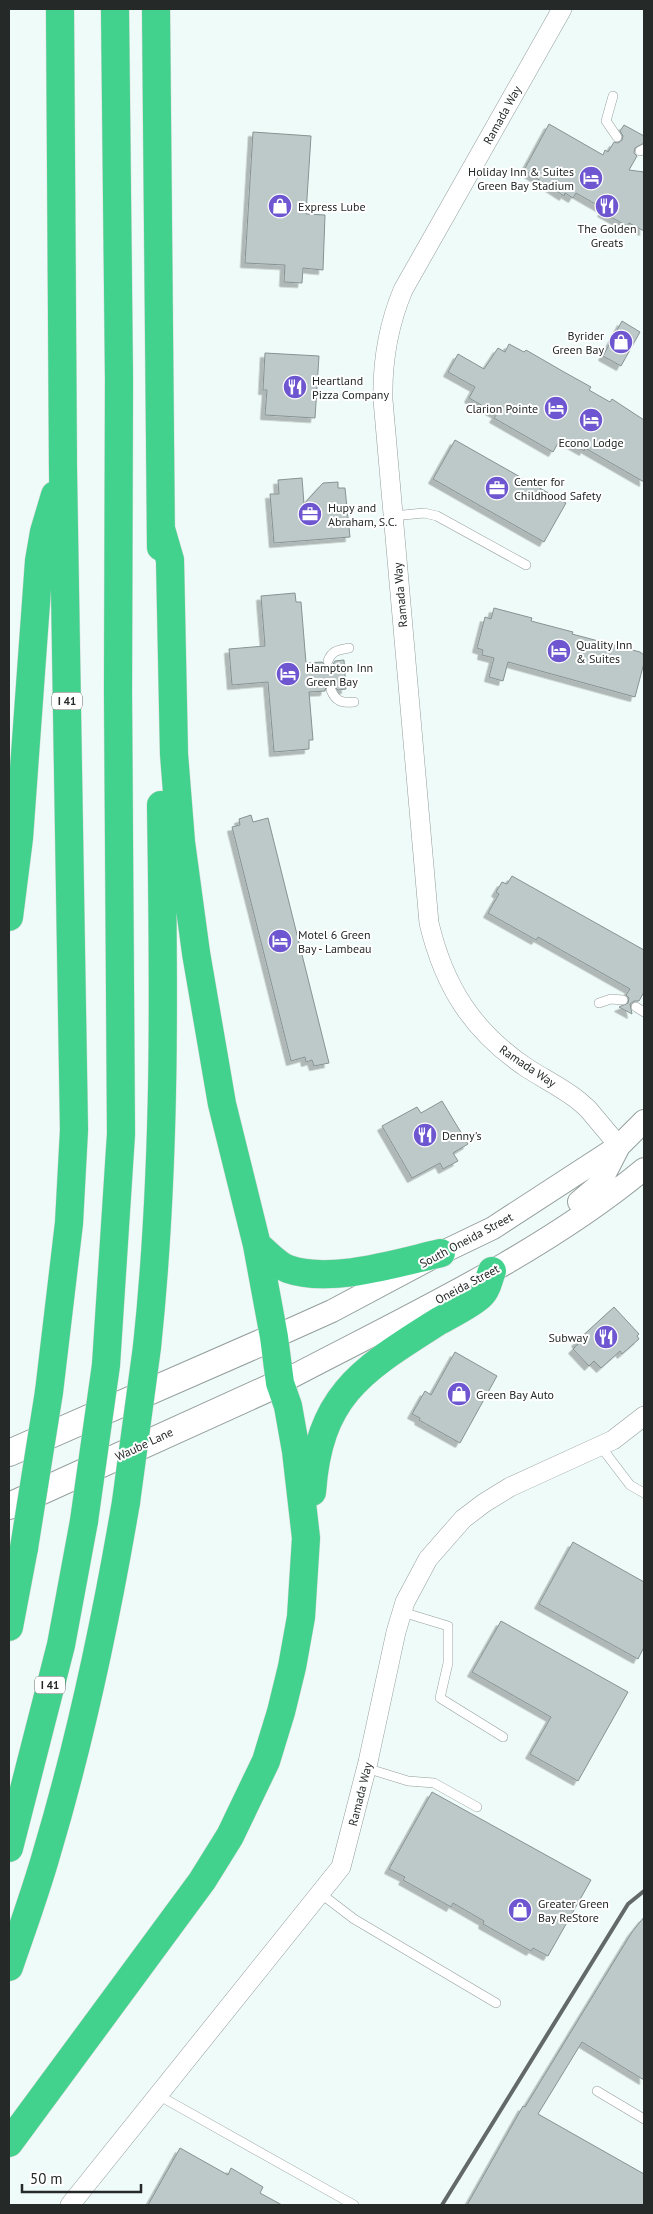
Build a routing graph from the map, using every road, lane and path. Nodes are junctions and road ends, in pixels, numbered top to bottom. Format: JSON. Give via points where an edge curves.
{"nodes":[{"id":1,"x":60,"y":9,"type":"edge"},
{"id":2,"x":115,"y":9,"type":"edge"},
{"id":3,"x":156,"y":9,"type":"edge"},
{"id":4,"x":562,"y":9,"type":"edge"},
{"id":5,"x":613,"y":96,"type":"dead end"},
{"id":6,"x":616,"y":137,"type":"dead end"},
{"id":7,"x":63,"y":470,"type":"junction"},
{"id":8,"x":393,"y":516,"type":"junction"},
{"id":9,"x":161,"y":529,"type":"junction"},
{"id":10,"x":526,"y":565,"type":"dead end"},
{"id":11,"x":349,"y":648,"type":"dead end"},
{"id":12,"x":328,"y":662,"type":"dead end"},
{"id":13,"x":331,"y":690,"type":"dead end"},
{"id":14,"x":354,"y":702,"type":"dead end"},
{"id":15,"x":9,"y":917,"type":"edge"},
{"id":16,"x":623,"y":1000,"type":"dead end"},
{"id":17,"x":599,"y":1003,"type":"dead end"},
{"id":18,"x":644,"y":1121,"type":"edge"},
{"id":19,"x":619,"y":1146,"type":"junction"},
{"id":20,"x":643,"y":1168,"type":"edge"},
{"id":21,"x":257,"y":1245,"type":"junction"},
{"id":22,"x":441,"y":1253,"type":"junction"},
{"id":23,"x":492,"y":1271,"type":"junction"},
{"id":24,"x":274,"y":1337,"type":"junction"},
{"id":25,"x":280,"y":1382,"type":"junction"},
{"id":26,"x":644,"y":1416,"type":"edge"},
{"id":27,"x":601,"y":1447,"type":"junction"},
{"id":28,"x":9,"y":1453,"type":"edge"},
{"id":29,"x":644,"y":1493,"type":"edge"},
{"id":30,"x":9,"y":1506,"type":"edge"},
{"id":31,"x":306,"y":1538,"type":"junction"},
{"id":32,"x":402,"y":1612,"type":"junction"},
{"id":33,"x":9,"y":1627,"type":"edge"},
{"id":34,"x":502,"y":1737,"type":"dead end"},
{"id":35,"x":366,"y":1768,"type":"junction"},
{"id":36,"x":477,"y":1807,"type":"dead end"},
{"id":37,"x":9,"y":1848,"type":"edge"},
{"id":38,"x":320,"y":1893,"type":"junction"},
{"id":39,"x":9,"y":1967,"type":"edge"},
{"id":40,"x":496,"y":2003,"type":"dead end"},
{"id":41,"x":598,"y":2092,"type":"dead end"},
{"id":42,"x":158,"y":2095,"type":"junction"},
{"id":43,"x":644,"y":2119,"type":"edge"},
{"id":44,"x":9,"y":2144,"type":"edge"},
{"id":45,"x":70,"y":2205,"type":"edge"},
{"id":46,"x":354,"y":2205,"type":"edge"}],
"edges":[{"from":1,"to":7,"type":"highway","number":"I 41"},
{"from":2,"to":37,"type":"highway","number":"I 41","bridge":true,"via":[[121,1134],[106,1365],[84,1521],[61,1646]]},
{"from":3,"to":9,"type":"highway"},
{"from":4,"to":8,"type":"street","name":"Ramada Way","via":[[404,287],[393,314],[383,380]]},
{"from":5,"to":6,"type":"lane","via":[[606,121]]},
{"from":7,"to":15,"type":"highway","via":[[44,532],[40,561],[19,846]]},
{"from":7,"to":33,"type":"highway","number":"I 41","bridge":true,"via":[[74,1130],[69,1223],[49,1392]]},
{"from":8,"to":10,"type":"lane","via":[[424,513],[437,516]]},
{"from":8,"to":19,"type":"street","name":"Ramada Way","via":[[429,923],[435,950],[460,1003],[480,1029],[528,1069],[568,1092],[588,1109]]},
{"from":9,"to":21,"type":"highway","via":[[170,560],[174,754],[181,842],[222,1104]]},
{"from":9,"to":39,"type":"highway","bridge":true,"via":[[164,1070],[158,1219],[147,1347],[111,1590],[47,1852]]},
{"from":11,"to":12,"type":"lane","via":[[336,650]]},
{"from":13,"to":14,"type":"lane","via":[[334,698],[342,703]]},
{"from":16,"to":17,"type":"lane"},
{"from":18,"to":19,"type":"street","name":"South Oneida Street"},
{"from":19,"to":22,"type":"street","name":"South Oneida Street","via":[[493,1228]]},
{"from":19,"to":23,"type":"street","via":[[599,1185],[572,1208],[520,1241]]},
{"from":20,"to":23,"type":"street","name":"Oneida Street","via":[[594,1206]]},
{"from":21,"to":22,"type":"highway","via":[[286,1268],[312,1273],[348,1273]]},
{"from":21,"to":24,"type":"highway"},
{"from":22,"to":24,"type":"street","name":"South Oneida Street","via":[[332,1311]]},
{"from":23,"to":25,"type":"street","name":"Oneida Street"},
{"from":23,"to":31,"type":"highway","via":[[482,1295],[404,1344],[356,1380],[343,1395],[320,1438],[314,1462]]},
{"from":24,"to":25,"type":"highway"},
{"from":24,"to":28,"type":"main road"},
{"from":25,"to":30,"type":"main road","name":"Waube Lane"},
{"from":25,"to":31,"type":"highway","via":[[296,1451]]},
{"from":26,"to":27,"type":"street","name":"Ramada Way"},
{"from":27,"to":29,"type":"lane","via":[[630,1484]]},
{"from":27,"to":32,"type":"street","name":"Ramada Way","via":[[510,1487],[463,1519],[428,1559]]},
{"from":31,"to":44,"type":"highway","via":[[301,1617],[290,1680],[266,1761],[230,1836],[202,1881]]},
{"from":32,"to":34,"type":"lane","via":[[448,1626],[448,1663],[440,1698]]},
{"from":32,"to":35,"type":"street","name":"Ramada Way"},
{"from":35,"to":36,"type":"lane","via":[[408,1782],[434,1783]]},
{"from":35,"to":38,"type":"street","name":"Ramada Way","via":[[341,1867]]},
{"from":38,"to":40,"type":"lane","via":[[354,1919]]},
{"from":38,"to":42,"type":"street","name":"Ramada Way"},
{"from":41,"to":43,"type":"lane"},
{"from":42,"to":45,"type":"street","name":"Ramada Way"},
{"from":42,"to":46,"type":"lane"}]}
